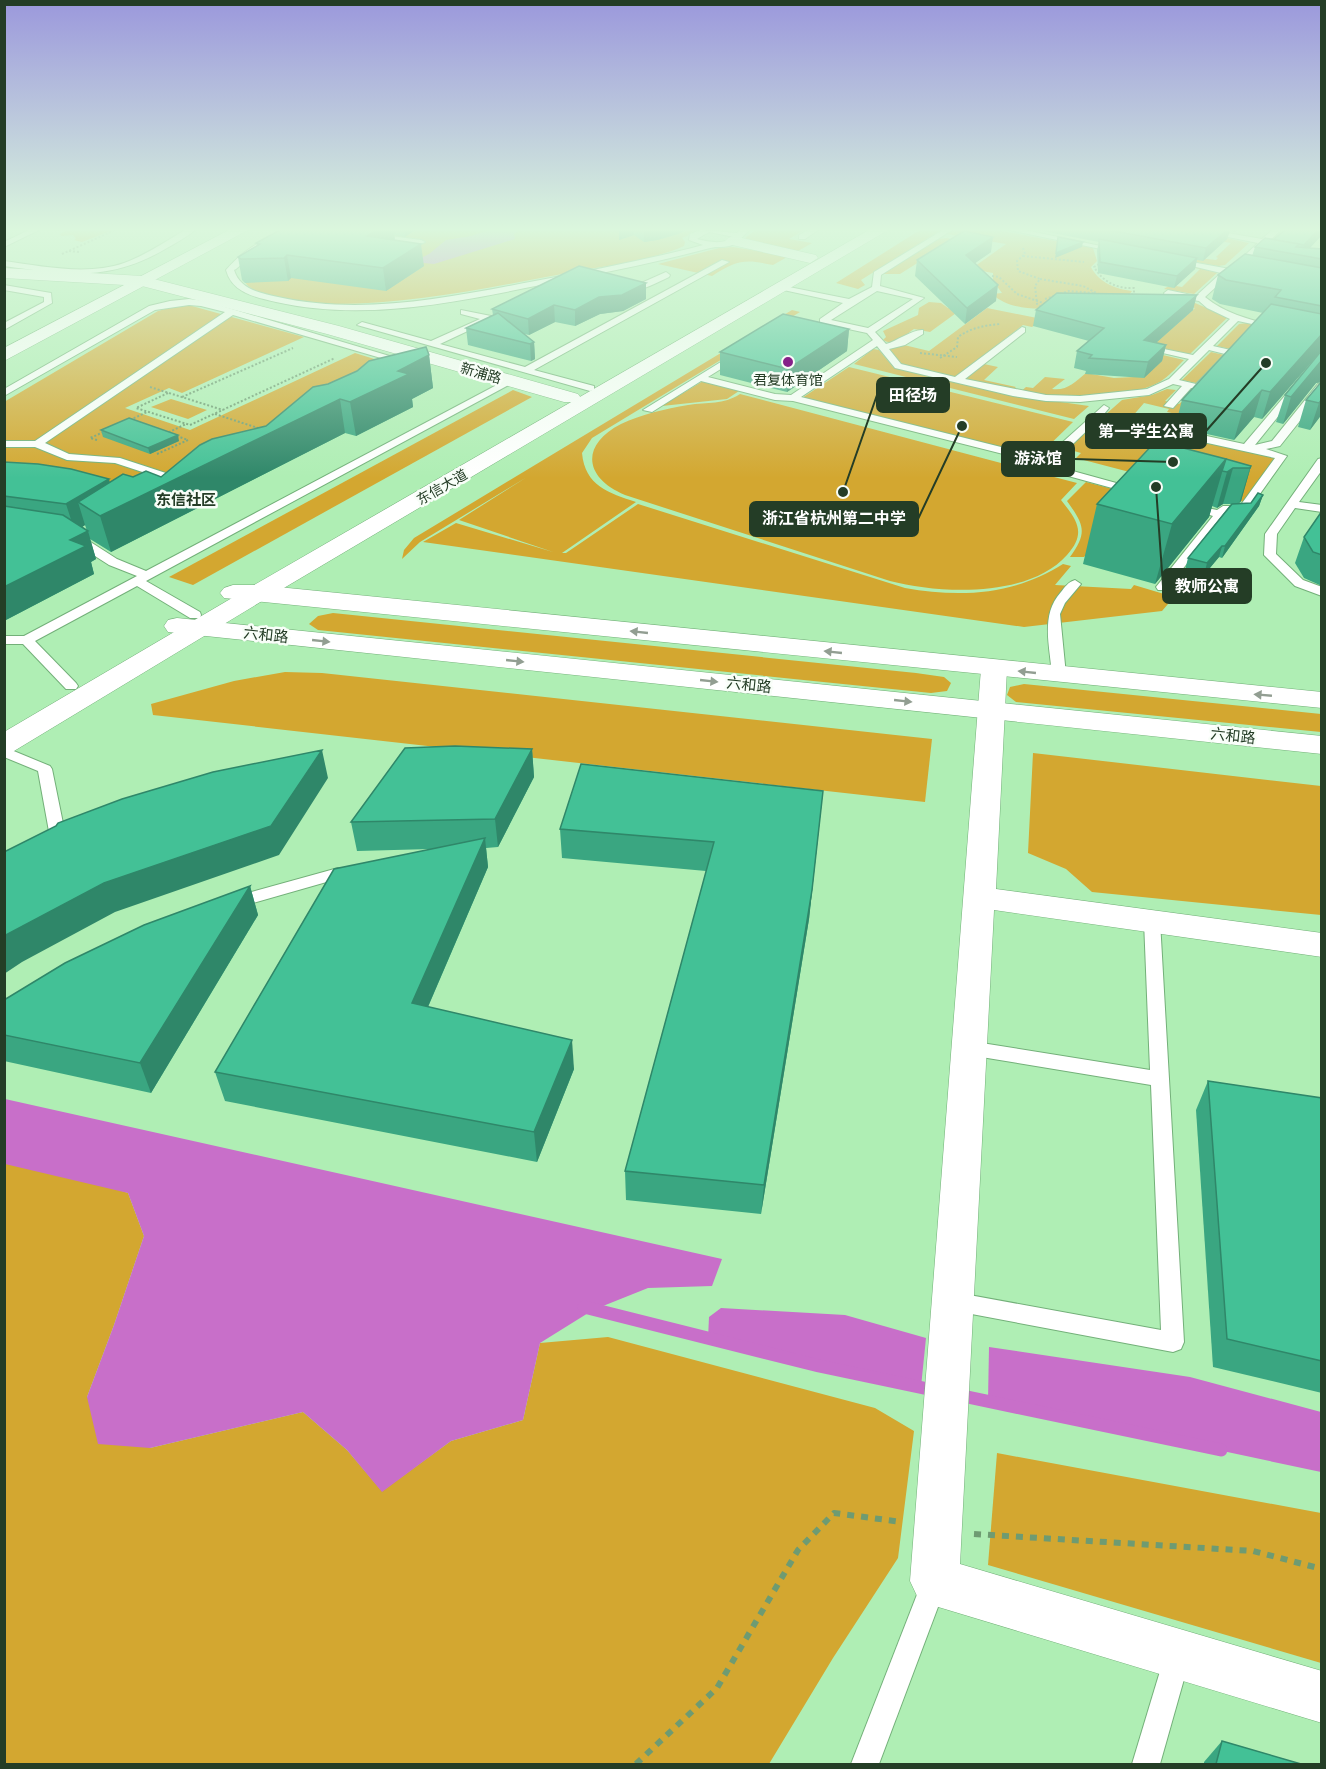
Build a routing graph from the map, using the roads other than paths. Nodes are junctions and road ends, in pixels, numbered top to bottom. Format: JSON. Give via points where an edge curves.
{"nodes":[{"id":1,"x":231,"y":312,"type":"edge"},
{"id":2,"x":30,"y":313,"type":"edge"},
{"id":3,"x":84,"y":313,"type":"edge"},
{"id":4,"x":144,"y":313,"type":"edge"},
{"id":5,"x":233,"y":313,"type":"edge"},
{"id":6,"x":265,"y":313,"type":"edge"},
{"id":7,"x":468,"y":313,"type":"edge"},
{"id":8,"x":631,"y":313,"type":"edge"},
{"id":9,"x":718,"y":313,"type":"edge"},
{"id":10,"x":737,"y":313,"type":"edge"},
{"id":11,"x":833,"y":313,"type":"edge"},
{"id":12,"x":898,"y":313,"type":"edge"},
{"id":13,"x":1226,"y":313,"type":"edge"},
{"id":14,"x":1237,"y":317,"type":"junction"},
{"id":15,"x":362,"y":326,"type":"dead end"},
{"id":16,"x":4,"y":327,"type":"edge"},
{"id":17,"x":1022,"y":330,"type":"road end"},
{"id":18,"x":870,"y":331,"type":"junction"},
{"id":19,"x":920,"y":332,"type":"dead end"},
{"id":20,"x":1322,"y":336,"type":"edge"},
{"id":21,"x":432,"y":344,"type":"junction"},
{"id":22,"x":881,"y":344,"type":"junction"},
{"id":23,"x":750,"y":347,"type":"edge"},
{"id":24,"x":1207,"y":347,"type":"junction"},
{"id":25,"x":1156,"y":350,"type":"edge"},
{"id":26,"x":1322,"y":355,"type":"edge"},
{"id":27,"x":4,"y":356,"type":"edge"},
{"id":28,"x":1195,"y":358,"type":"junction"},
{"id":29,"x":526,"y":369,"type":"junction"},
{"id":30,"x":392,"y":374,"type":"edge"},
{"id":31,"x":700,"y":378,"type":"junction"},
{"id":32,"x":957,"y":380,"type":"junction"},
{"id":33,"x":511,"y":381,"type":"junction"},
{"id":34,"x":1172,"y":381,"type":"junction"},
{"id":35,"x":1189,"y":385,"type":"junction"},
{"id":36,"x":1322,"y":386,"type":"edge"},
{"id":37,"x":590,"y":388,"type":"junction"},
{"id":38,"x":4,"y":393,"type":"edge"},
{"id":39,"x":571,"y":398,"type":"junction"},
{"id":40,"x":793,"y":398,"type":"junction"},
{"id":41,"x":1115,"y":398,"type":"junction"},
{"id":42,"x":1168,"y":406,"type":"dead end"},
{"id":43,"x":648,"y":410,"type":"dead end"},
{"id":44,"x":1097,"y":415,"type":"junction"},
{"id":45,"x":4,"y":444,"type":"edge"},
{"id":46,"x":37,"y":444,"type":"junction"},
{"id":47,"x":1247,"y":448,"type":"junction"},
{"id":48,"x":1322,"y":461,"type":"edge"},
{"id":49,"x":1047,"y":462,"type":"junction"},
{"id":50,"x":163,"y":484,"type":"edge"},
{"id":51,"x":1305,"y":485,"type":"junction"},
{"id":52,"x":1322,"y":489,"type":"edge"},
{"id":53,"x":1144,"y":493,"type":"edge"},
{"id":54,"x":1177,"y":502,"type":"edge"},
{"id":55,"x":1292,"y":504,"type":"junction"},
{"id":56,"x":1322,"y":509,"type":"edge"},
{"id":57,"x":1220,"y":514,"type":"junction"},
{"id":58,"x":59,"y":533,"type":"edge"},
{"id":59,"x":142,"y":579,"type":"junction"},
{"id":60,"x":1075,"y":584,"type":"dead end"},
{"id":61,"x":1162,"y":587,"type":"dead end"},
{"id":62,"x":1322,"y":592,"type":"edge"},
{"id":63,"x":246,"y":593,"type":"junction"},
{"id":64,"x":191,"y":623,"type":"junction"},
{"id":65,"x":4,"y":640,"type":"edge"},
{"id":66,"x":27,"y":640,"type":"junction"},
{"id":67,"x":994,"y":669,"type":"junction"},
{"id":68,"x":1059,"y":675,"type":"junction"},
{"id":69,"x":71,"y":686,"type":"junction"},
{"id":70,"x":1322,"y":700,"type":"edge"},
{"id":71,"x":991,"y":711,"type":"junction"},
{"id":72,"x":4,"y":725,"type":"edge"},
{"id":73,"x":4,"y":745,"type":"edge"},
{"id":74,"x":1322,"y":746,"type":"edge"},
{"id":75,"x":4,"y":751,"type":"edge"},
{"id":76,"x":51,"y":854,"type":"edge"},
{"id":77,"x":338,"y":873,"type":"edge"},
{"id":78,"x":979,"y":897,"type":"junction"},
{"id":79,"x":214,"y":910,"type":"edge"},
{"id":80,"x":1152,"y":921,"type":"junction"},
{"id":81,"x":1322,"y":945,"type":"edge"},
{"id":82,"x":969,"y":1048,"type":"junction"},
{"id":83,"x":1160,"y":1078,"type":"junction"},
{"id":84,"x":953,"y":1302,"type":"junction"},
{"id":85,"x":935,"y":1581,"type":"junction"},
{"id":86,"x":1179,"y":1654,"type":"junction"},
{"id":87,"x":1322,"y":1697,"type":"edge"},
{"id":88,"x":865,"y":1764,"type":"edge"},
{"id":89,"x":1146,"y":1764,"type":"edge"}],
"edges":[{"from":1,"to":46,"type":"lane"},
{"from":2,"to":16,"type":"lane"},
{"from":3,"to":27,"type":"street"},
{"from":4,"to":38,"type":"lane"},
{"from":5,"to":30,"type":"lane","via":[[412,364]]},
{"from":6,"to":33,"type":"main road","name":"新浦路"},
{"from":7,"to":21,"type":"lane","via":[[492,316]]},
{"from":8,"to":29,"type":"lane"},
{"from":9,"to":37,"type":"main road","name":"东信大道"},
{"from":10,"to":63,"type":"main road","name":"东信大道"},
{"from":11,"to":18,"type":"lane","via":[[818,322]]},
{"from":12,"to":18,"type":"lane"},
{"from":13,"to":14,"type":"lane"},
{"from":14,"to":20,"type":"lane"},
{"from":14,"to":24,"type":"lane"},
{"from":15,"to":21,"type":"lane"},
{"from":17,"to":32,"type":"lane"},
{"from":18,"to":22,"type":"lane"},
{"from":19,"to":22,"type":"lane","via":[[902,343]]},
{"from":21,"to":29,"type":"lane"},
{"from":22,"to":32,"type":"lane","via":[[898,366]]},
{"from":22,"to":40,"type":"lane"},
{"from":23,"to":31,"type":"lane"},
{"from":24,"to":28,"type":"lane"},
{"from":24,"to":35,"type":"lane","via":[[1232,353],[1198,387]]},
{"from":25,"to":28,"type":"lane"},
{"from":26,"to":47,"type":"lane"},
{"from":28,"to":34,"type":"lane"},
{"from":29,"to":37,"type":"lane"},
{"from":31,"to":40,"type":"lane"},
{"from":31,"to":43,"type":"lane"},
{"from":32,"to":41,"type":"lane","via":[[1046,398]]},
{"from":33,"to":39,"type":"main road","name":"新浦路"},
{"from":33,"to":59,"type":"lane"},
{"from":34,"to":35,"type":"lane"},
{"from":34,"to":41,"type":"lane","via":[[1149,392]]},
{"from":35,"to":42,"type":"lane"},
{"from":36,"to":47,"type":"lane","via":[[1276,444]]},
{"from":37,"to":39,"type":"main road","name":"东信大道"},
{"from":39,"to":63,"type":"main road","name":"东信大道"},
{"from":40,"to":49,"type":"lane"},
{"from":41,"to":44,"type":"lane"},
{"from":44,"to":47,"type":"lane"},
{"from":44,"to":49,"type":"lane"},
{"from":45,"to":46,"type":"lane"},
{"from":46,"to":50,"type":"lane","via":[[67,457],[116,460],[179,476]]},
{"from":47,"to":57,"type":"lane","via":[[1282,456],[1243,510],[1223,509]]},
{"from":48,"to":51,"type":"lane"},
{"from":49,"to":53,"type":"lane","via":[[1043,466]]},
{"from":51,"to":52,"type":"lane"},
{"from":51,"to":55,"type":"lane"},
{"from":54,"to":57,"type":"lane"},
{"from":55,"to":56,"type":"lane"},
{"from":55,"to":62,"type":"lane","via":[[1271,534],[1270,555],[1299,583]]},
{"from":57,"to":61,"type":"lane"},
{"from":58,"to":59,"type":"lane","via":[[81,535],[113,562]]},
{"from":59,"to":64,"type":"lane"},
{"from":59,"to":66,"type":"lane"},
{"from":60,"to":68,"type":"lane","via":[[1054,614]]},
{"from":63,"to":64,"type":"main road","name":"东信大道"},
{"from":67,"to":63,"type":"main road","one_way":true},
{"from":64,"to":69,"type":"main road","name":"东信大道"},
{"from":64,"to":71,"type":"main road","name":"六和路","one_way":true},
{"from":64,"to":73,"type":"main road","name":"东信大道"},
{"from":65,"to":66,"type":"lane"},
{"from":66,"to":69,"type":"lane"},
{"from":68,"to":67,"type":"main road","one_way":true},
{"from":67,"to":71,"type":"street"},
{"from":70,"to":68,"type":"main road","one_way":true},
{"from":69,"to":72,"type":"main road","name":"东信大道"},
{"from":71,"to":74,"type":"main road","name":"六和路"},
{"from":71,"to":78,"type":"street"},
{"from":75,"to":76,"type":"lane","via":[[45,769],[60,849]]},
{"from":77,"to":79,"type":"lane"},
{"from":78,"to":80,"type":"street"},
{"from":78,"to":82,"type":"street"},
{"from":80,"to":81,"type":"street"},
{"from":80,"to":83,"type":"lane"},
{"from":82,"to":83,"type":"lane"},
{"from":82,"to":84,"type":"street"},
{"from":83,"to":84,"type":"lane","via":[[1173,1342]]},
{"from":84,"to":85,"type":"street"},
{"from":85,"to":86,"type":"street"},
{"from":85,"to":88,"type":"lane"},
{"from":86,"to":87,"type":"street"},
{"from":86,"to":89,"type":"lane"}]}
